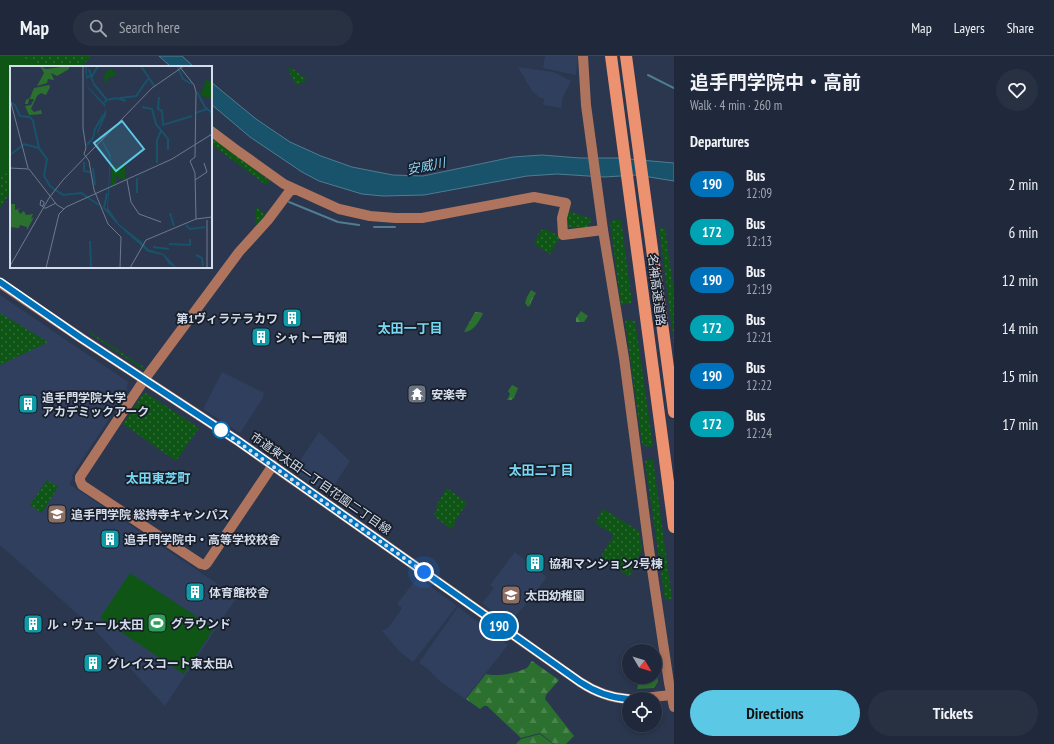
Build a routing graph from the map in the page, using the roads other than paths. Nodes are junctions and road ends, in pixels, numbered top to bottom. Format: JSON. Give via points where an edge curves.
{"nodes":[{"id":1,"x":583,"y":56,"type":"edge"},
{"id":2,"x":611,"y":56,"type":"edge"},
{"id":3,"x":626,"y":56,"type":"edge"},
{"id":4,"x":212,"y":132,"type":"edge"},
{"id":5,"x":296,"y":190,"type":"junction"},
{"id":6,"x":602,"y":225,"type":"junction"},
{"id":7,"x":0,"y":282,"type":"edge"},
{"id":8,"x":144,"y":380,"type":"junction"},
{"id":9,"x":674,"y":412,"type":"edge"},
{"id":10,"x":273,"y":465,"type":"junction"},
{"id":11,"x":674,"y":528,"type":"edge"},
{"id":12,"x":671,"y":695,"type":"junction"},
{"id":13,"x":662,"y":696,"type":"edge"},
{"id":14,"x":622,"y":698,"type":"edge"},
{"id":15,"x":674,"y":707,"type":"edge"}],
"edges":[{"from":1,"to":6,"type":"street","via":[[586,105]]},
{"from":2,"to":11,"type":"highway","name":"名神高速道路"},
{"from":3,"to":9,"type":"highway","name":"名神高速道路"},
{"from":4,"to":5,"type":"street"},
{"from":5,"to":6,"type":"street","via":[[339,209],[395,218],[422,218],[534,197],[566,203],[562,218],[563,235]]},
{"from":5,"to":8,"type":"street","via":[[289,192],[239,252]]},
{"from":6,"to":12,"type":"street","via":[[624,358]]},
{"from":7,"to":8,"type":"street","name":"市道東太田一丁目花園二丁目線"},
{"from":8,"to":10,"type":"street","name":"市道東太田一丁目花園二丁目線"},
{"from":8,"to":10,"type":"street","via":[[80,477],[80,482],[201,564],[207,563]]},
{"from":10,"to":14,"type":"street","name":"市道東太田一丁目花園二丁目線","via":[[593,691]]},
{"from":12,"to":13,"type":"street"},
{"from":12,"to":15,"type":"street"}]}
